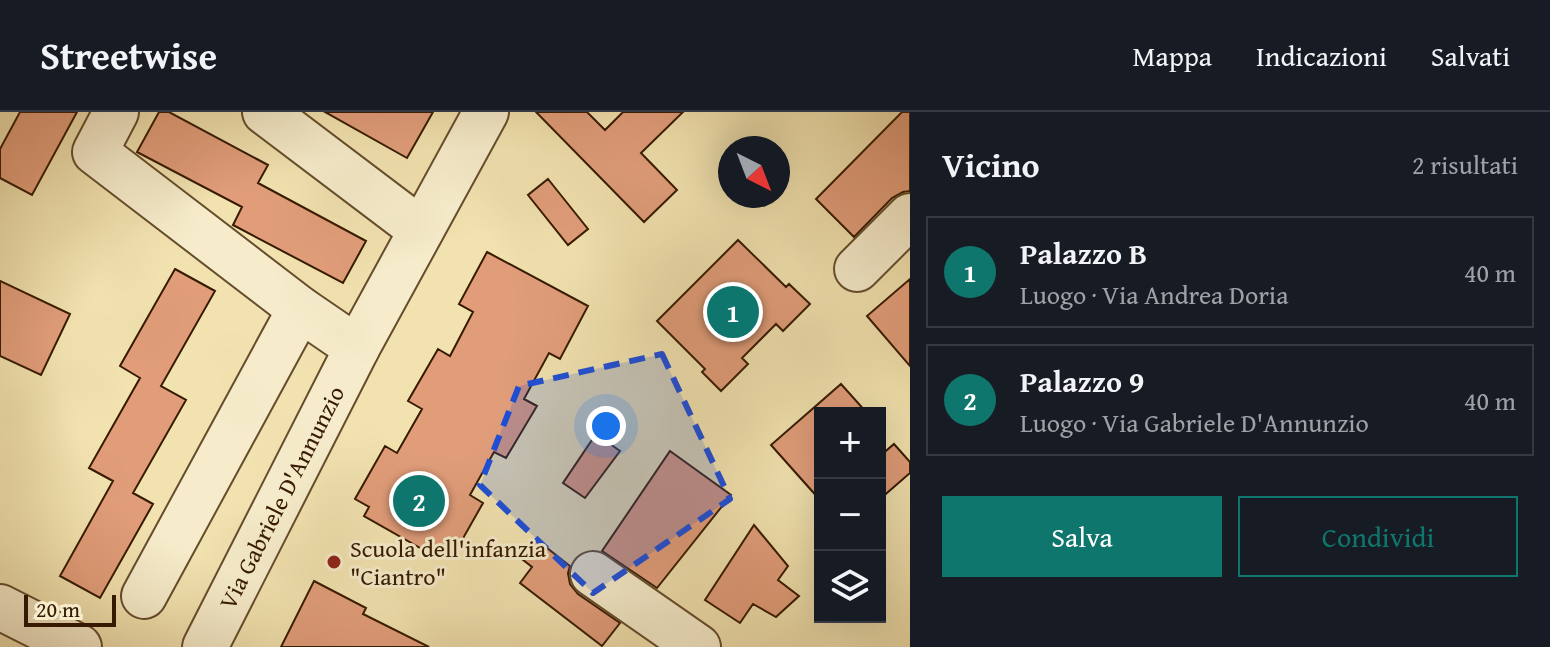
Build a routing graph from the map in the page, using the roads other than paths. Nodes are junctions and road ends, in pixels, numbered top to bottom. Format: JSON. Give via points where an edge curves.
{"nodes":[{"id":1,"x":116,"y":112,"type":"edge"},
{"id":2,"x":265,"y":112,"type":"edge"},
{"id":3,"x":486,"y":112,"type":"edge"},
{"id":4,"x":910,"y":216,"type":"edge"},
{"id":5,"x":421,"y":230,"type":"junction"},
{"id":6,"x":857,"y":269,"type":"dead end"},
{"id":7,"x":300,"y":309,"type":"junction"},
{"id":8,"x":357,"y":348,"type":"junction"},
{"id":9,"x":593,"y":574,"type":"dead end"},
{"id":10,"x":144,"y":596,"type":"dead end"},
{"id":11,"x":0,"y":607,"type":"edge"},
{"id":12,"x":79,"y":647,"type":"edge"},
{"id":13,"x":205,"y":647,"type":"edge"},
{"id":14,"x":698,"y":647,"type":"edge"}],
"edges":[{"from":1,"to":7,"type":"street","via":[[95,152]]},
{"from":2,"to":5,"type":"street"},
{"from":3,"to":5,"type":"street","name":"Via Gabriele D'Annunzio"},
{"from":4,"to":6,"type":"street"},
{"from":5,"to":8,"type":"street","name":"Via Gabriele D'Annunzio"},
{"from":7,"to":8,"type":"street"},
{"from":7,"to":10,"type":"street"},
{"from":8,"to":13,"type":"street","name":"Via Gabriele D'Annunzio"},
{"from":9,"to":14,"type":"street"},
{"from":11,"to":12,"type":"street"}]}
